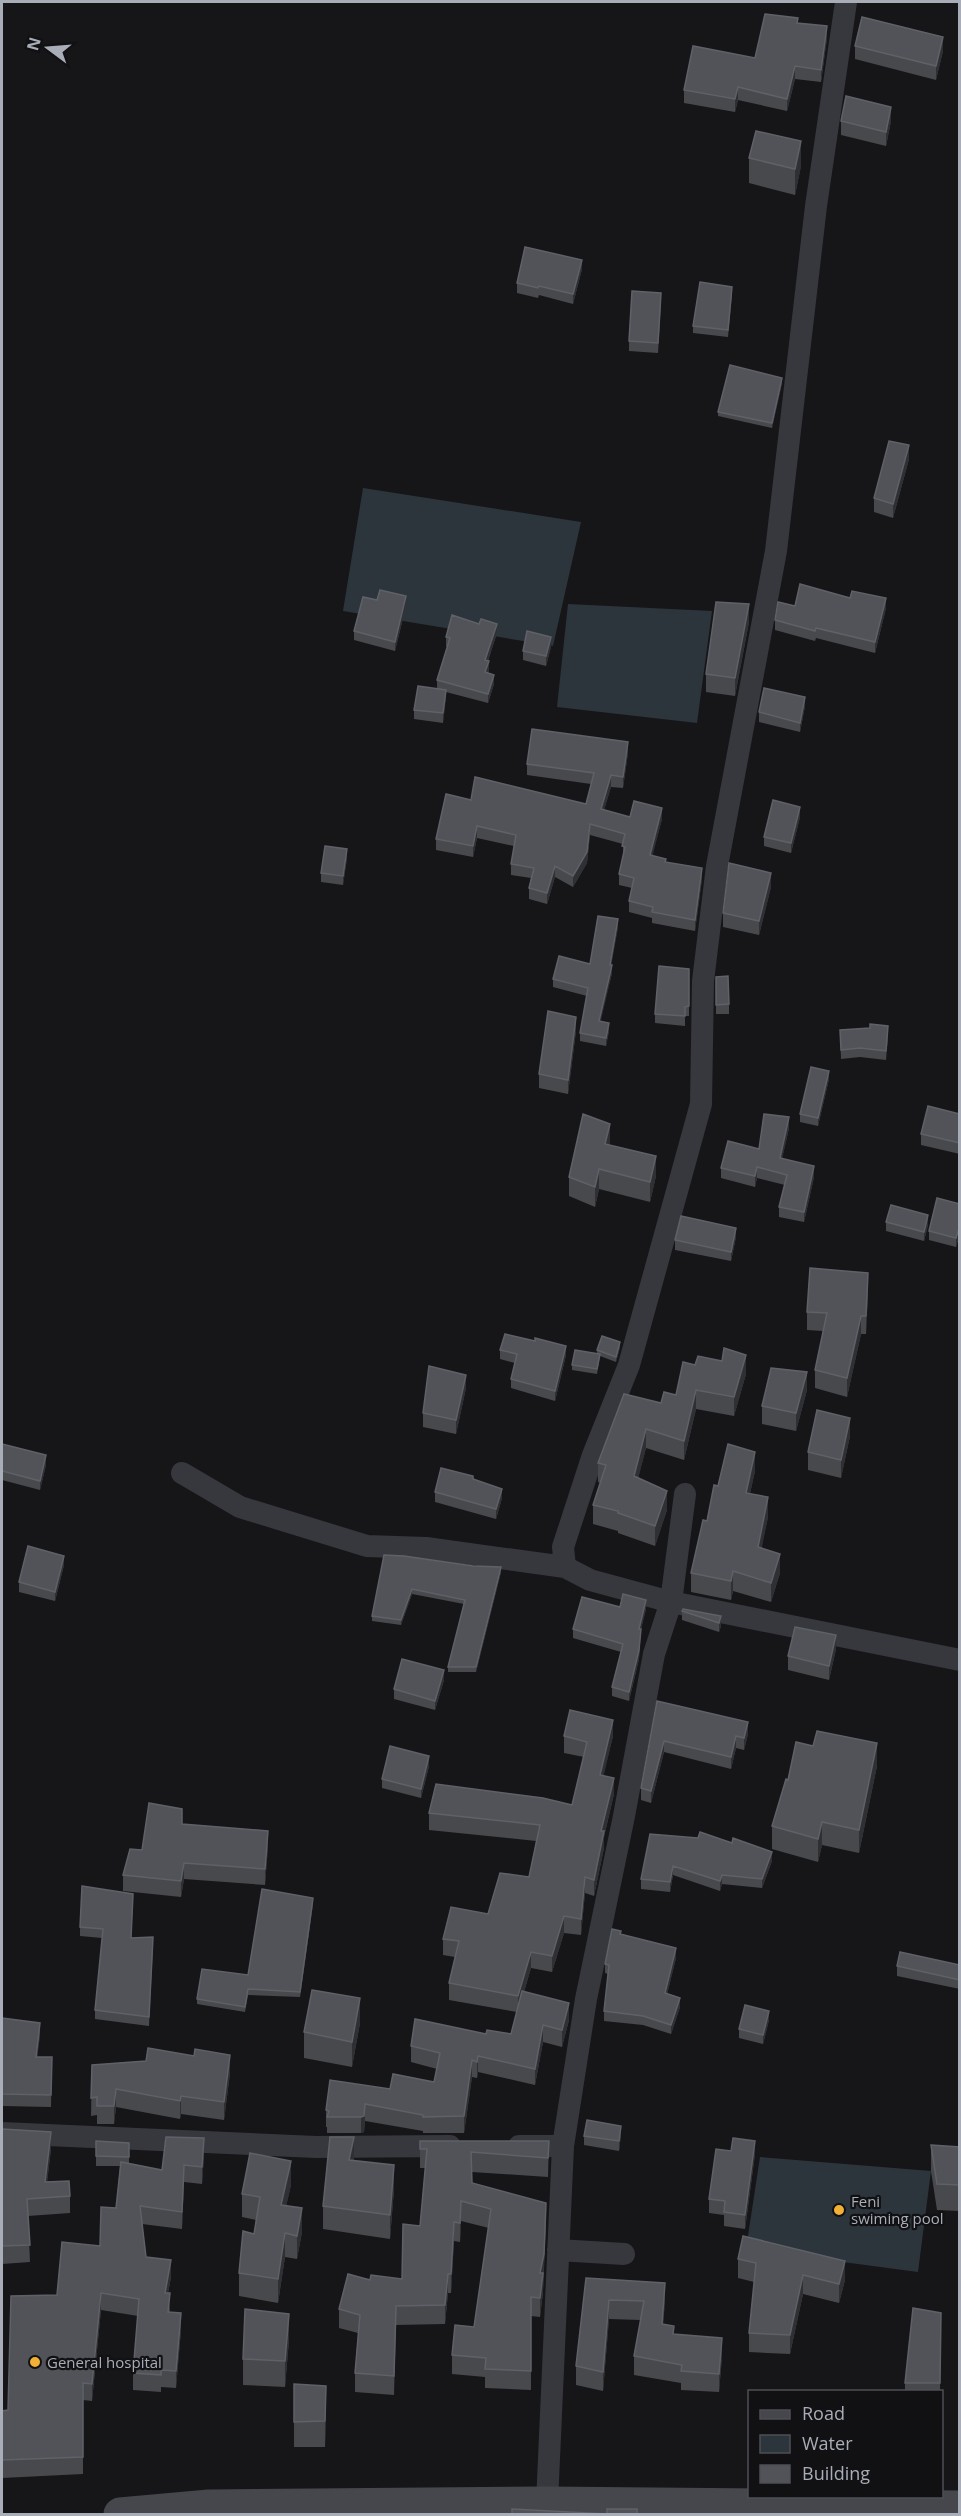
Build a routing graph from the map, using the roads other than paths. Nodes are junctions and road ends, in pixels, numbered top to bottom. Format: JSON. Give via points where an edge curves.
{"nodes":[{"id":1,"x":846,"y":2,"type":"edge"},
{"id":2,"x":182,"y":1473,"type":"dead end"},
{"id":3,"x":685,"y":1494,"type":"dead end"},
{"id":4,"x":565,"y":1567,"type":"junction"},
{"id":5,"x":671,"y":1602,"type":"junction"},
{"id":6,"x":960,"y":1660,"type":"edge"},
{"id":7,"x":2,"y":2133,"type":"edge"},
{"id":8,"x":469,"y":2146,"type":"edge"},
{"id":9,"x":492,"y":2146,"type":"edge"},
{"id":10,"x":562,"y":2146,"type":"junction"},
{"id":11,"x":558,"y":2250,"type":"junction"},
{"id":12,"x":624,"y":2254,"type":"dead end"},
{"id":13,"x":547,"y":2503,"type":"junction"},
{"id":14,"x":960,"y":2506,"type":"edge"},
{"id":15,"x":120,"y":2514,"type":"edge"}],
"edges":[{"from":1,"to":4,"type":"street","via":[[816,206],[776,550],[717,866],[703,981],[701,1104],[629,1365],[593,1455],[563,1547]]},
{"from":2,"to":4,"type":"street","via":[[240,1507],[367,1546],[426,1548]]},
{"from":3,"to":5,"type":"street"},
{"from":4,"to":5,"type":"street","via":[[590,1580]]},
{"from":5,"to":6,"type":"street"},
{"from":5,"to":10,"type":"street","via":[[654,1653],[586,1999]]},
{"from":7,"to":8,"type":"street","via":[[316,2147]]},
{"from":9,"to":10,"type":"street"},
{"from":10,"to":11,"type":"street"},
{"from":11,"to":12,"type":"street"},
{"from":11,"to":13,"type":"street"},
{"from":13,"to":14,"type":"main road"},
{"from":13,"to":15,"type":"main road","via":[[209,2506]]}]}
